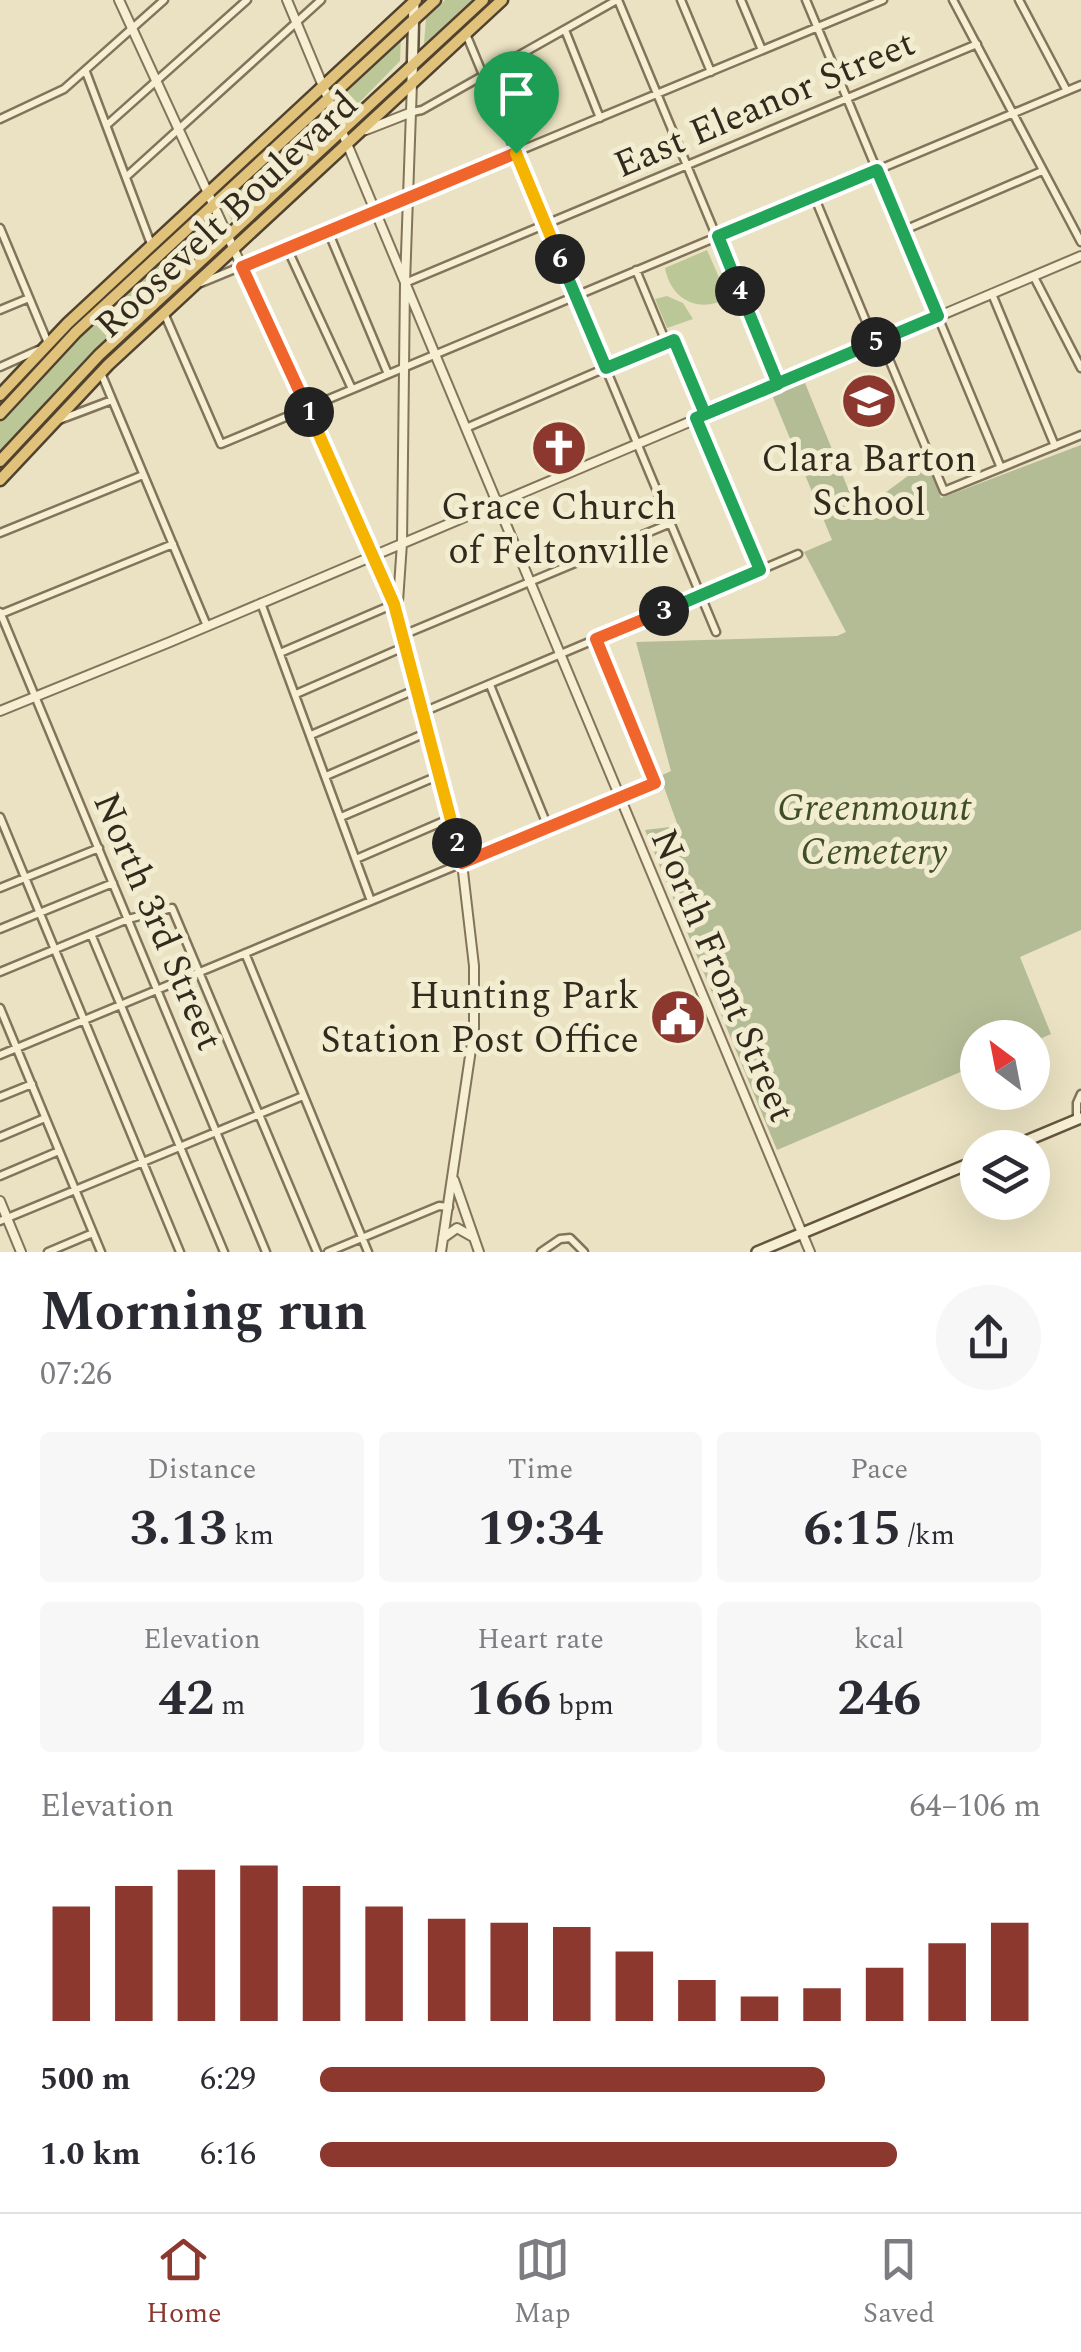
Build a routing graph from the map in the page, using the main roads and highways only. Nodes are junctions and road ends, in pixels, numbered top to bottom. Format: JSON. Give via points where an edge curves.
{"nodes":[{"id":1,"x":435,"y":0,"type":"edge"},
{"id":2,"x":483,"y":0,"type":"edge"},
{"id":3,"x":502,"y":0,"type":"edge"},
{"id":4,"x":415,"y":1,"type":"edge"},
{"id":5,"x":414,"y":20,"type":"junction"},
{"id":6,"x":413,"y":65,"type":"junction"},
{"id":7,"x":412,"y":82,"type":"junction"},
{"id":8,"x":283,"y":123,"type":"junction"},
{"id":9,"x":322,"y":166,"type":"junction"},
{"id":10,"x":254,"y":168,"type":"junction"},
{"id":11,"x":273,"y":194,"type":"junction"},
{"id":12,"x":70,"y":386,"type":"junction"},
{"id":13,"x":24,"y":388,"type":"junction"},
{"id":14,"x":0,"y":395,"type":"edge"},
{"id":15,"x":0,"y":403,"type":"edge"},
{"id":16,"x":0,"y":414,"type":"edge"},
{"id":17,"x":53,"y":423,"type":"junction"},
{"id":18,"x":0,"y":461,"type":"edge"},
{"id":19,"x":0,"y":480,"type":"edge"},
{"id":20,"x":1079,"y":1118,"type":"edge"},
{"id":21,"x":1050,"y":1130,"type":"edge"},
{"id":22,"x":960,"y":1167,"type":"edge"},
{"id":23,"x":756,"y":1252,"type":"edge"}],
"edges":[{"from":1,"to":5,"type":"highway","name":"Roosevelt Boulevard"},
{"from":2,"to":6,"type":"highway","name":"Roosevelt Boulevard"},
{"from":3,"to":7,"type":"highway","name":"Roosevelt Boulevard"},
{"from":4,"to":5,"type":"main road"},
{"from":4,"to":8,"type":"highway","name":"Roosevelt Boulevard"},
{"from":5,"to":6,"type":"main road"},
{"from":5,"to":10,"type":"highway","name":"Roosevelt Boulevard"},
{"from":6,"to":7,"type":"main road"},
{"from":6,"to":11,"type":"highway","name":"Roosevelt Boulevard"},
{"from":7,"to":9,"type":"highway","name":"Roosevelt Boulevard"},
{"from":8,"to":10,"type":"highway"},
{"from":8,"to":14,"type":"highway","name":"Roosevelt Boulevard"},
{"from":9,"to":11,"type":"highway"},
{"from":9,"to":17,"type":"highway","name":"Roosevelt Boulevard"},
{"from":10,"to":13,"type":"highway","name":"Roosevelt Boulevard"},
{"from":11,"to":12,"type":"highway","name":"Roosevelt Boulevard"},
{"from":12,"to":17,"type":"highway"},
{"from":12,"to":18,"type":"highway","name":"Roosevelt Boulevard"},
{"from":13,"to":15,"type":"highway"},
{"from":13,"to":16,"type":"highway","name":"Roosevelt Boulevard"},
{"from":17,"to":19,"type":"highway","name":"Roosevelt Boulevard"},
{"from":20,"to":21,"type":"main road"},
{"from":22,"to":23,"type":"main road"}]}
